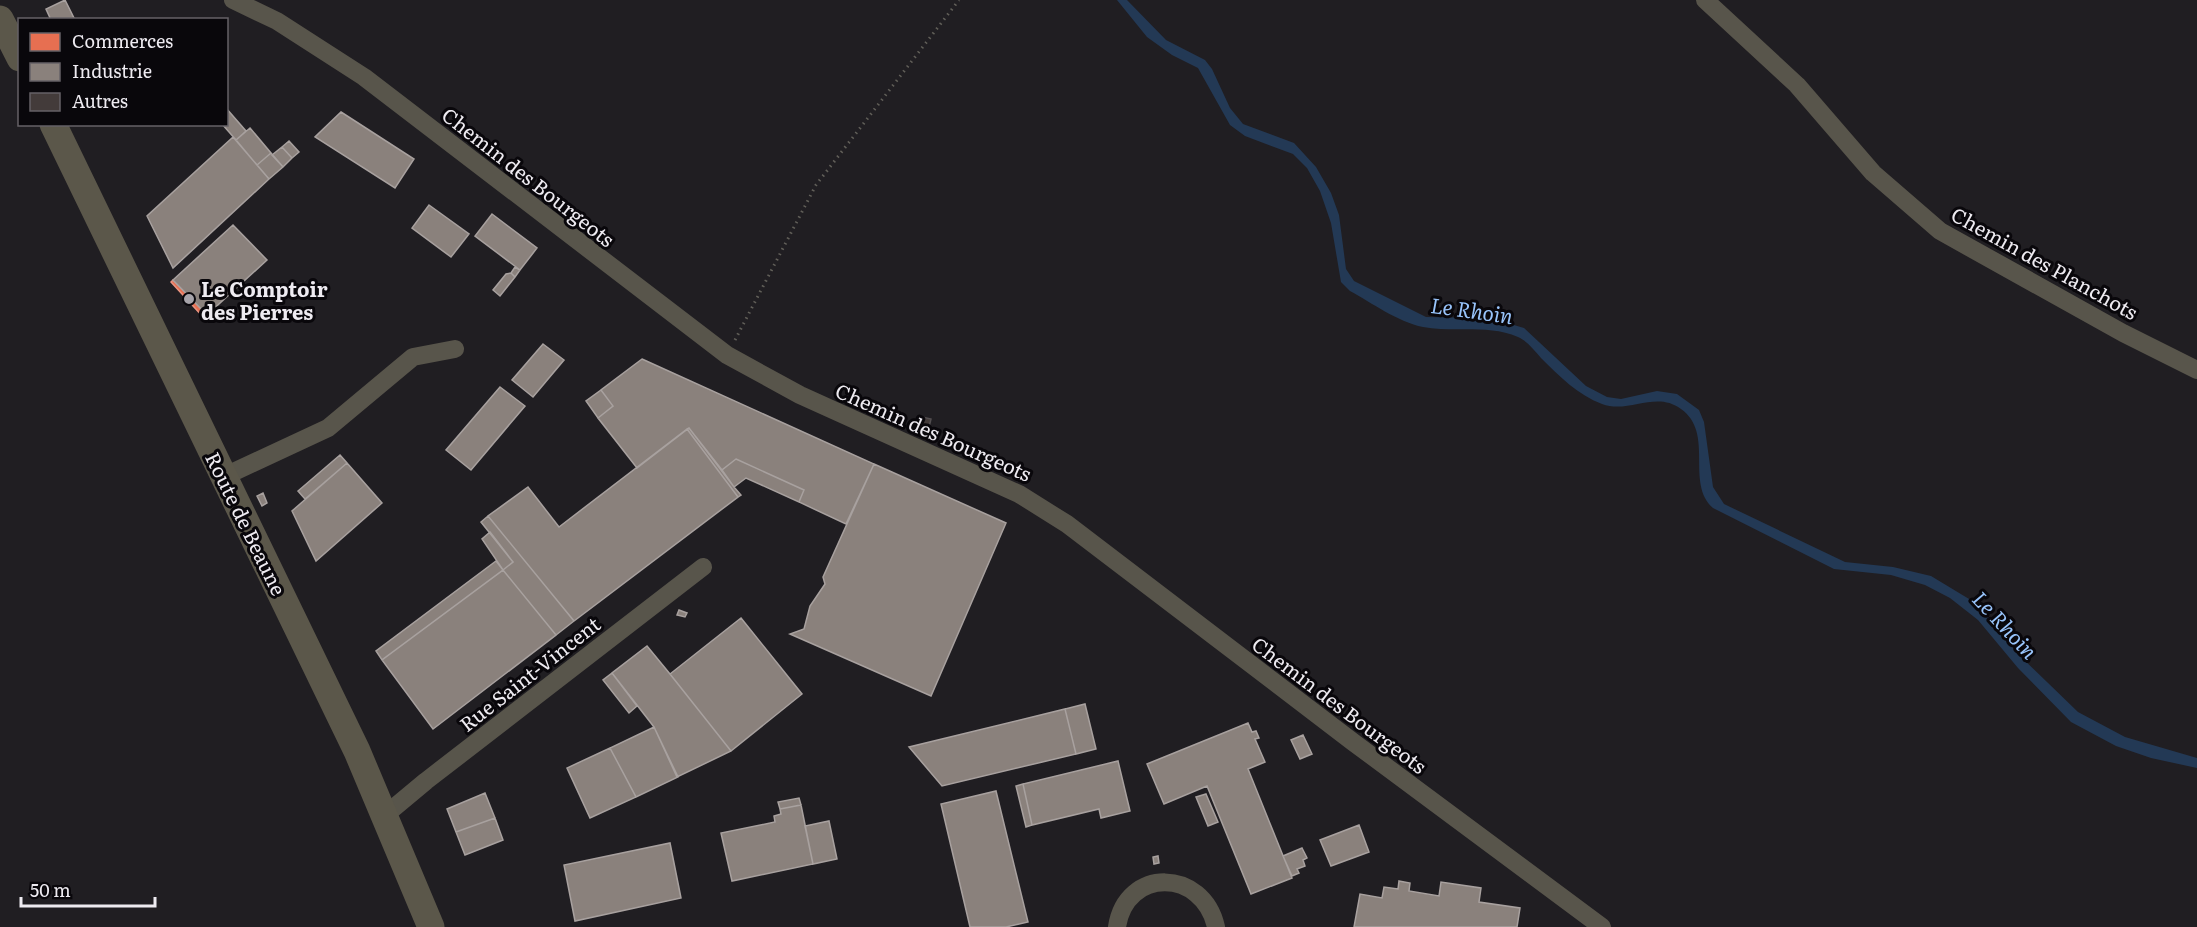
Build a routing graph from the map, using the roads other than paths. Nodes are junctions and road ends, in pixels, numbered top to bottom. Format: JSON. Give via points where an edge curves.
{"nodes":[{"id":1,"x":233,"y":0,"type":"edge"},
{"id":2,"x":1705,"y":0,"type":"edge"},
{"id":3,"x":0,"y":19,"type":"edge"},
{"id":4,"x":18,"y":54,"type":"edge"},
{"id":5,"x":54,"y":126,"type":"edge"},
{"id":6,"x":454,"y":349,"type":"dead end"},
{"id":7,"x":2197,"y":370,"type":"edge"},
{"id":8,"x":225,"y":476,"type":"junction"},
{"id":9,"x":703,"y":567,"type":"dead end"},
{"id":10,"x":384,"y":816,"type":"junction"},
{"id":11,"x":431,"y":927,"type":"edge"},
{"id":12,"x":1117,"y":927,"type":"edge"},
{"id":13,"x":1216,"y":927,"type":"edge"},
{"id":14,"x":1602,"y":927,"type":"edge"}],
"edges":[{"from":1,"to":14,"type":"street","name":"Chemin des Bourgeots","via":[[277,21],[363,77],[727,355],[800,395],[1043,508]]},
{"from":2,"to":7,"type":"street","name":"Chemin des Planchots","via":[[1797,85],[1873,173],[1940,231]]},
{"from":3,"to":4,"type":"main road"},
{"from":5,"to":8,"type":"main road","name":"Route de Beaune"},
{"from":6,"to":8,"type":"street","via":[[413,357],[328,428]]},
{"from":8,"to":10,"type":"main road","name":"Route de Beaune","via":[[357,751]]},
{"from":9,"to":10,"type":"street","name":"Rue Saint-Vincent"},
{"from":10,"to":11,"type":"main road","name":"Route de Beaune"},
{"from":12,"to":13,"type":"street","via":[[1120,913],[1134,894],[1144,887],[1167,882],[1200,895],[1208,904]]}]}
